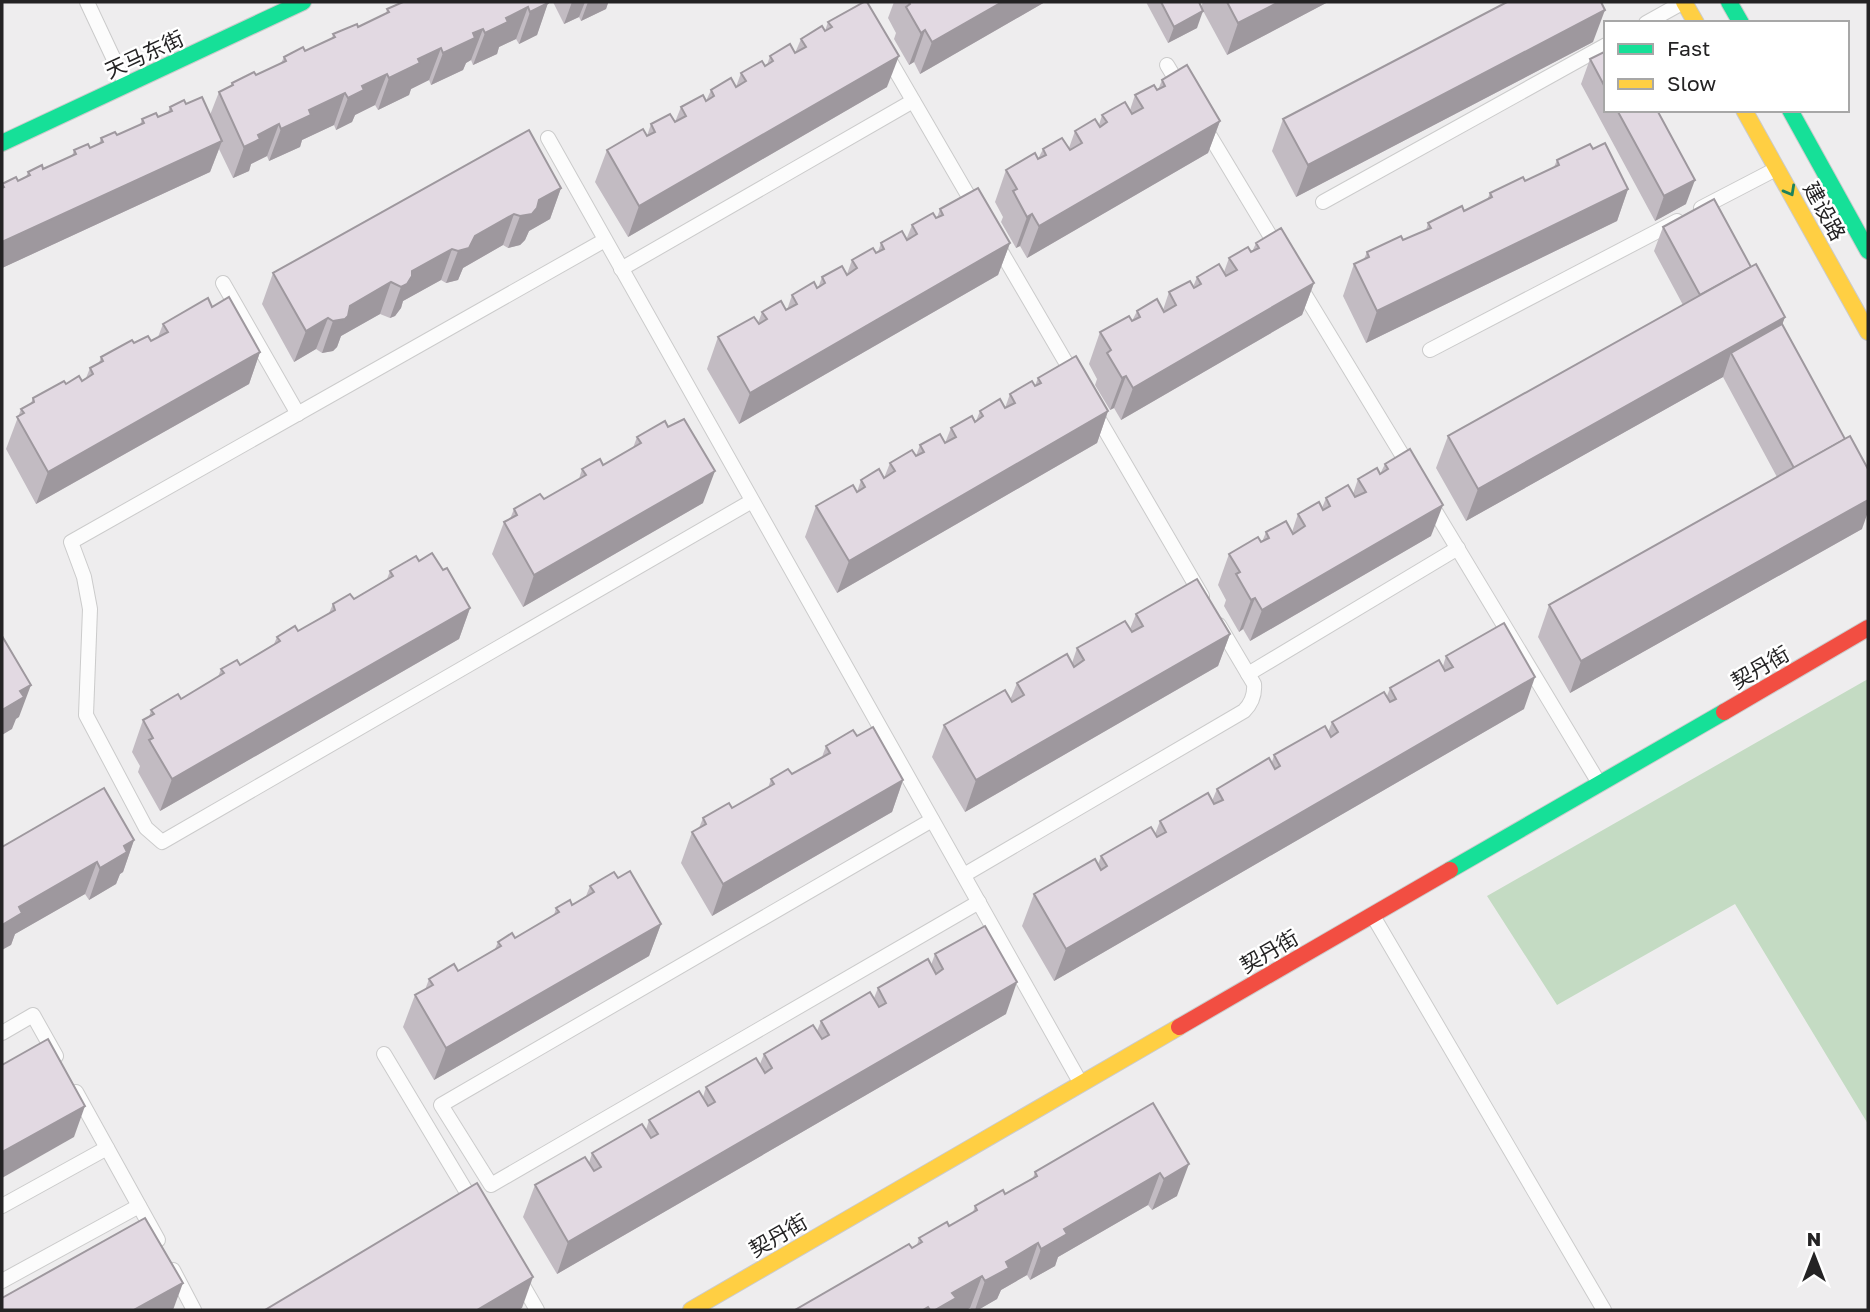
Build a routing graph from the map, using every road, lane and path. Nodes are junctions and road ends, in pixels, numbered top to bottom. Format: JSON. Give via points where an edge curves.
{"nodes":[{"id":1,"x":87,"y":2,"type":"edge"},
{"id":2,"x":303,"y":2,"type":"edge"},
{"id":3,"x":1684,"y":2,"type":"edge"},
{"id":4,"x":1729,"y":2,"type":"edge"},
{"id":5,"x":1650,"y":21,"type":"edge"},
{"id":6,"x":1695,"y":21,"type":"edge"},
{"id":7,"x":1740,"y":21,"type":"edge"},
{"id":8,"x":876,"y":37,"type":"edge"},
{"id":9,"x":1604,"y":46,"type":"edge"},
{"id":10,"x":1167,"y":65,"type":"dead end"},
{"id":11,"x":125,"y":85,"type":"junction"},
{"id":12,"x":913,"y":101,"type":"junction"},
{"id":13,"x":1745,"y":112,"type":"edge"},
{"id":14,"x":1791,"y":112,"type":"edge"},
{"id":15,"x":548,"y":138,"type":"dead end"},
{"id":16,"x":2,"y":143,"type":"edge"},
{"id":17,"x":1777,"y":169,"type":"junction"},
{"id":18,"x":1323,"y":202,"type":"dead end"},
{"id":19,"x":605,"y":240,"type":"junction"},
{"id":20,"x":1868,"y":251,"type":"edge"},
{"id":21,"x":621,"y":269,"type":"junction"},
{"id":22,"x":223,"y":283,"type":"dead end"},
{"id":23,"x":1868,"y":332,"type":"edge"},
{"id":24,"x":1430,"y":350,"type":"dead end"},
{"id":25,"x":298,"y":414,"type":"junction"},
{"id":26,"x":752,"y":501,"type":"junction"},
{"id":27,"x":1458,"y":548,"type":"junction"},
{"id":28,"x":1868,"y":628,"type":"edge"},
{"id":29,"x":1248,"y":674,"type":"junction"},
{"id":30,"x":1600,"y":784,"type":"junction"},
{"id":31,"x":932,"y":820,"type":"junction"},
{"id":32,"x":964,"y":875,"type":"junction"},
{"id":33,"x":979,"y":902,"type":"junction"},
{"id":34,"x":1372,"y":915,"type":"junction"},
{"id":35,"x":2,"y":1033,"type":"edge"},
{"id":36,"x":384,"y":1054,"type":"dead end"},
{"id":37,"x":1082,"y":1084,"type":"junction"},
{"id":38,"x":107,"y":1148,"type":"junction"},
{"id":39,"x":2,"y":1206,"type":"edge"},
{"id":40,"x":139,"y":1206,"type":"junction"},
{"id":41,"x":481,"y":1217,"type":"edge"},
{"id":42,"x":509,"y":1264,"type":"edge"},
{"id":43,"x":2,"y":1281,"type":"edge"},
{"id":44,"x":194,"y":1310,"type":"edge"},
{"id":45,"x":537,"y":1310,"type":"edge"},
{"id":46,"x":691,"y":1310,"type":"edge"},
{"id":47,"x":1604,"y":1310,"type":"edge"}],
"edges":[{"from":1,"to":11,"type":"lane"},
{"from":2,"to":11,"type":"main road","name":"天马东街"},
{"from":3,"to":5,"type":"lane"},
{"from":3,"to":6,"type":"main road"},
{"from":4,"to":7,"type":"main road"},
{"from":8,"to":12,"type":"lane"},
{"from":9,"to":18,"type":"lane"},
{"from":10,"to":27,"type":"lane"},
{"from":11,"to":16,"type":"main road","name":"天马东街"},
{"from":12,"to":21,"type":"lane"},
{"from":12,"to":29,"type":"lane"},
{"from":13,"to":17,"type":"main road","name":"建设路"},
{"from":14,"to":20,"type":"main road","name":"建设路"},
{"from":15,"to":19,"type":"lane"},
{"from":17,"to":23,"type":"main road","name":"建设路","one_way":true},
{"from":17,"to":24,"type":"lane"},
{"from":19,"to":21,"type":"lane"},
{"from":19,"to":25,"type":"lane"},
{"from":21,"to":26,"type":"lane"},
{"from":22,"to":25,"type":"lane"},
{"from":25,"to":26,"type":"lane","via":[[71,542],[90,609],[86,715],[146,828],[162,842]]},
{"from":26,"to":31,"type":"lane"},
{"from":27,"to":29,"type":"lane"},
{"from":27,"to":30,"type":"lane"},
{"from":28,"to":30,"type":"main road","name":"契丹街"},
{"from":29,"to":32,"type":"lane","via":[[1255,691],[1244,711]]},
{"from":30,"to":34,"type":"main road","name":"契丹街"},
{"from":31,"to":32,"type":"lane"},
{"from":31,"to":33,"type":"lane","via":[[441,1105],[491,1185]]},
{"from":32,"to":33,"type":"lane"},
{"from":33,"to":37,"type":"lane"},
{"from":34,"to":37,"type":"main road","name":"契丹街"},
{"from":34,"to":47,"type":"lane"},
{"from":35,"to":38,"type":"lane","via":[[33,1015]]},
{"from":36,"to":41,"type":"lane"},
{"from":37,"to":46,"type":"main road","name":"契丹街"},
{"from":38,"to":39,"type":"lane"},
{"from":38,"to":40,"type":"lane"},
{"from":40,"to":43,"type":"lane"},
{"from":40,"to":44,"type":"lane"},
{"from":42,"to":45,"type":"lane"}]}
